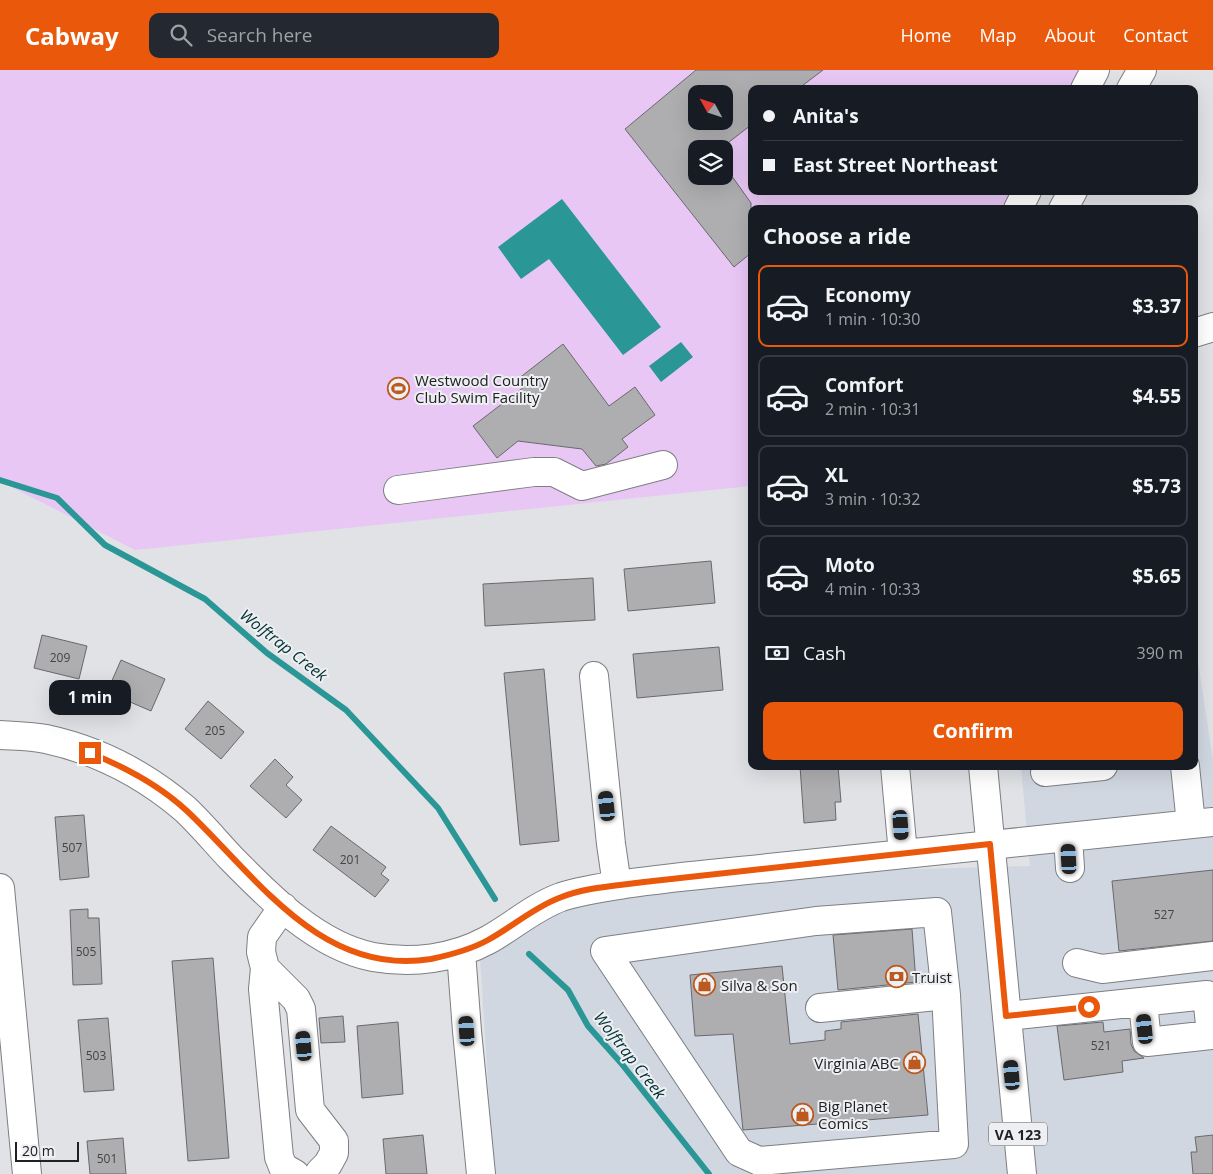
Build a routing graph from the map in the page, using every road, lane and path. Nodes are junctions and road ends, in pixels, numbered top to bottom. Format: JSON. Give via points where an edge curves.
{"nodes":[{"id":1,"x":1095,"y":70,"type":"edge"},
{"id":2,"x":1142,"y":70,"type":"edge"},
{"id":3,"x":1087,"y":85,"type":"edge"},
{"id":4,"x":1133,"y":85,"type":"edge"},
{"id":5,"x":1198,"y":323,"type":"edge"},
{"id":6,"x":1213,"y":326,"type":"edge"},
{"id":7,"x":1198,"y":332,"type":"edge"},
{"id":8,"x":663,"y":465,"type":"dead end"},
{"id":9,"x":398,"y":490,"type":"dead end"},
{"id":10,"x":594,"y":676,"type":"dead end"},
{"id":11,"x":0,"y":735,"type":"edge"},
{"id":12,"x":895,"y":770,"type":"edge"},
{"id":13,"x":983,"y":770,"type":"edge"},
{"id":14,"x":1064,"y":770,"type":"edge"},
{"id":15,"x":1186,"y":770,"type":"edge"},
{"id":16,"x":1045,"y":772,"type":"dead end"},
{"id":17,"x":1202,"y":823,"type":"edge"},
{"id":18,"x":1068,"y":837,"type":"junction"},
{"id":19,"x":990,"y":844,"type":"junction"},
{"id":20,"x":902,"y":854,"type":"junction"},
{"id":21,"x":1070,"y":868,"type":"dead end"},
{"id":22,"x":618,"y":885,"type":"junction"},
{"id":23,"x":0,"y":888,"type":"edge"},
{"id":24,"x":283,"y":907,"type":"junction"},
{"id":25,"x":461,"y":952,"type":"junction"},
{"id":26,"x":1213,"y":956,"type":"edge"},
{"id":27,"x":1077,"y":963,"type":"dead end"},
{"id":28,"x":265,"y":968,"type":"junction"},
{"id":29,"x":946,"y":995,"type":"junction"},
{"id":30,"x":1142,"y":1002,"type":"dead end"},
{"id":31,"x":820,"y":1008,"type":"dead end"},
{"id":32,"x":1006,"y":1016,"type":"junction"},
{"id":33,"x":309,"y":1103,"type":"junction"},
{"id":34,"x":275,"y":1108,"type":"junction"},
{"id":35,"x":27,"y":1174,"type":"edge"},
{"id":36,"x":313,"y":1174,"type":"edge"},
{"id":37,"x":481,"y":1174,"type":"edge"},
{"id":38,"x":1022,"y":1174,"type":"edge"}],
"edges":[{"from":1,"to":3,"type":"street"},
{"from":2,"to":4,"type":"street"},
{"from":5,"to":6,"type":"street"},
{"from":6,"to":7,"type":"street"},
{"from":8,"to":9,"type":"street","via":[[582,486],[554,472],[534,472]]},
{"from":10,"to":22,"type":"street"},
{"from":11,"to":24,"type":"street","via":[[42,738],[76,747],[120,765],[152,784],[186,810]]},
{"from":12,"to":20,"type":"street"},
{"from":13,"to":19,"type":"street","number":"VA 123"},
{"from":14,"to":16,"type":"street"},
{"from":15,"to":17,"type":"street"},
{"from":17,"to":18,"type":"street"},
{"from":18,"to":19,"type":"street"},
{"from":18,"to":21,"type":"street"},
{"from":19,"to":20,"type":"street"},
{"from":19,"to":32,"type":"street","number":"VA 123"},
{"from":20,"to":22,"type":"street"},
{"from":22,"to":25,"type":"street","via":[[560,897],[533,910],[488,940]]},
{"from":23,"to":35,"type":"street"},
{"from":24,"to":25,"type":"street","via":[[314,932],[340,947],[370,956],[414,960]]},
{"from":24,"to":28,"type":"street","via":[[262,937]]},
{"from":25,"to":37,"type":"street"},
{"from":26,"to":27,"type":"street","via":[[1102,969]]},
{"from":28,"to":33,"type":"street","via":[[301,1008]]},
{"from":28,"to":34,"type":"street","via":[[263,989]]},
{"from":29,"to":29,"type":"street","via":[[937,912],[816,921],[605,951],[739,1152],[759,1161],[954,1144]]},
{"from":29,"to":31,"type":"street"},
{"from":30,"to":32,"type":"street"},
{"from":32,"to":38,"type":"street","number":"VA 123"},
{"from":33,"to":34,"type":"street"},
{"from":33,"to":36,"type":"street","via":[[312,1115],[334,1141],[334,1153],[328,1164]]},
{"from":34,"to":36,"type":"street","via":[[279,1157],[283,1167]]}]}
